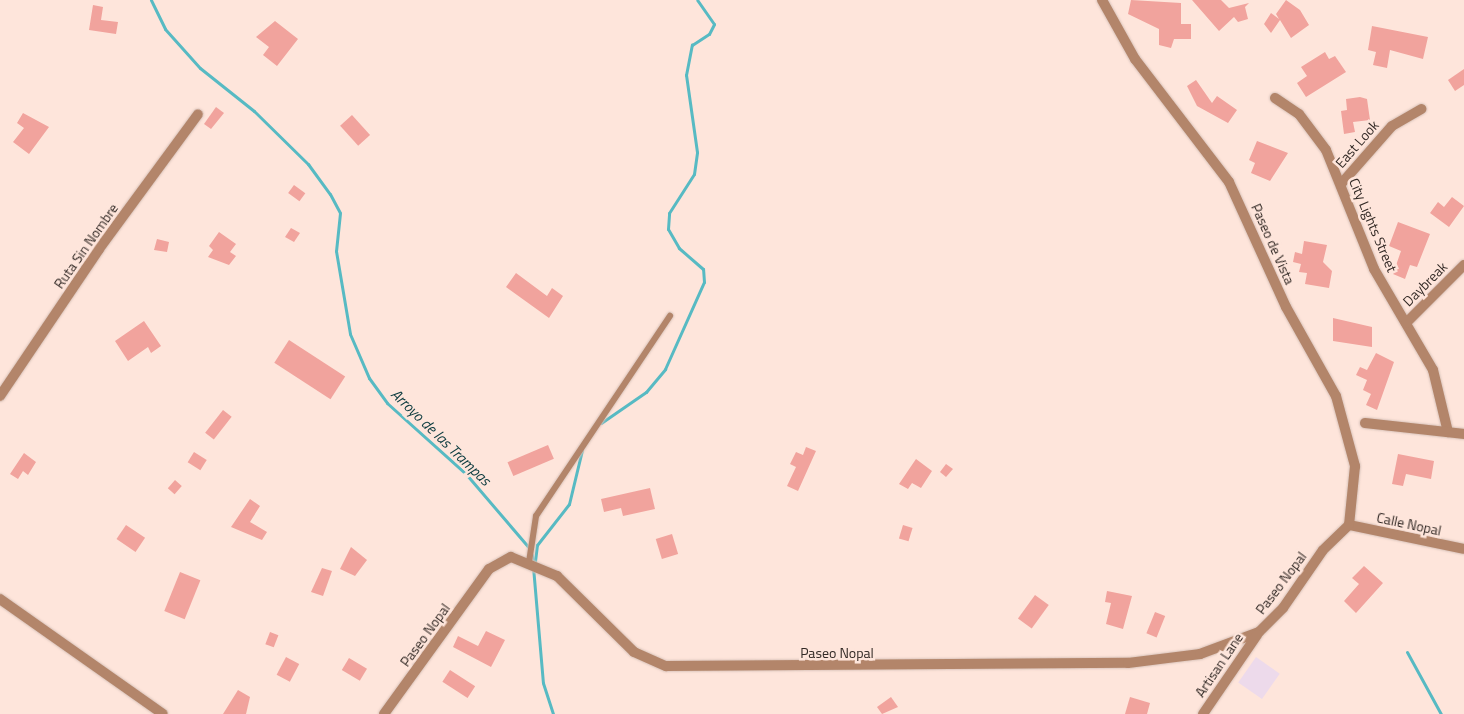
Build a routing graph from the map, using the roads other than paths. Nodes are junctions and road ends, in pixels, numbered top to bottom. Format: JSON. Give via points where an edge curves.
{"nodes":[{"id":1,"x":1102,"y":0,"type":"edge"},
{"id":2,"x":1275,"y":98,"type":"dead end"},
{"id":3,"x":1421,"y":109,"type":"dead end"},
{"id":4,"x":198,"y":114,"type":"dead end"},
{"id":5,"x":1341,"y":184,"type":"junction"},
{"id":6,"x":1464,"y":265,"type":"edge"},
{"id":7,"x":670,"y":316,"type":"dead end"},
{"id":8,"x":1406,"y":323,"type":"junction"},
{"id":9,"x":0,"y":396,"type":"edge"},
{"id":10,"x":1365,"y":423,"type":"dead end"},
{"id":11,"x":1448,"y":432,"type":"junction"},
{"id":12,"x":1464,"y":434,"type":"edge"},
{"id":13,"x":1349,"y":525,"type":"junction"},
{"id":14,"x":1464,"y":549,"type":"edge"},
{"id":15,"x":529,"y":562,"type":"junction"},
{"id":16,"x":0,"y":599,"type":"edge"},
{"id":17,"x":1258,"y":632,"type":"junction"},
{"id":18,"x":163,"y":714,"type":"edge"},
{"id":19,"x":384,"y":714,"type":"edge"},
{"id":20,"x":1203,"y":714,"type":"edge"}],
"edges":[{"from":1,"to":13,"type":"street","name":"Paseo de Vista","via":[[1135,59],[1229,182],[1286,307],[1336,396],[1355,466]]},
{"from":2,"to":5,"type":"street","name":"City Lights Street","via":[[1299,114],[1326,150]]},
{"from":3,"to":5,"type":"street","name":"East Look","via":[[1392,126]]},
{"from":4,"to":9,"type":"street","name":"Ruta Sin Nombre","via":[[98,249]]},
{"from":5,"to":8,"type":"street","name":"City Lights Street","via":[[1374,269]]},
{"from":6,"to":8,"type":"street","name":"Daybreak"},
{"from":7,"to":15,"type":"lane","via":[[536,516]]},
{"from":8,"to":11,"type":"street","name":"City Lights Street","via":[[1433,370]]},
{"from":10,"to":11,"type":"street"},
{"from":11,"to":12,"type":"street"},
{"from":13,"to":14,"type":"street","name":"Calle Nopal"},
{"from":13,"to":17,"type":"street","name":"Paseo Nopal","via":[[1323,550],[1283,608]]},
{"from":15,"to":17,"type":"street","name":"Paseo Nopal","via":[[557,576],[634,652],[666,666],[1128,663],[1200,654]]},
{"from":15,"to":19,"type":"street","name":"Paseo Nopal","via":[[510,557],[490,568]]},
{"from":16,"to":18,"type":"street"},
{"from":17,"to":20,"type":"street","name":"Artisan Lane"}]}
